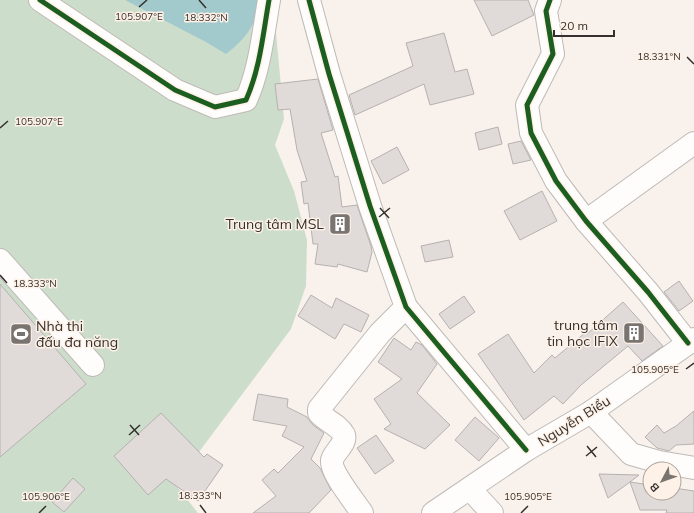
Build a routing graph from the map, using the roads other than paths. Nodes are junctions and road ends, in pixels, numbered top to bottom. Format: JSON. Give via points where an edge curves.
{"nodes":[{"id":1,"x":40,"y":0,"type":"edge"},
{"id":2,"x":269,"y":0,"type":"edge"},
{"id":3,"x":309,"y":0,"type":"edge"},
{"id":4,"x":550,"y":0,"type":"edge"},
{"id":5,"x":694,"y":143,"type":"edge"},
{"id":6,"x":586,"y":221,"type":"junction"},
{"id":7,"x":0,"y":260,"type":"edge"},
{"id":8,"x":406,"y":308,"type":"junction"},
{"id":9,"x":691,"y":341,"type":"edge"},
{"id":10,"x":93,"y":365,"type":"dead end"},
{"id":11,"x":592,"y":412,"type":"junction"},
{"id":12,"x":526,"y":450,"type":"junction"},
{"id":13,"x":694,"y":468,"type":"edge"},
{"id":14,"x":470,"y":489,"type":"junction"},
{"id":15,"x":362,"y":513,"type":"edge"},
{"id":16,"x":433,"y":513,"type":"edge"},
{"id":17,"x":492,"y":513,"type":"edge"}],
"edges":[{"from":1,"to":2,"type":"street","via":[[175,90],[215,107],[246,100],[259,61]]},
{"from":3,"to":8,"type":"street","via":[[370,206]]},
{"from":4,"to":6,"type":"street","via":[[546,11],[553,54],[527,105],[531,133],[556,182]]},
{"from":5,"to":6,"type":"street"},
{"from":6,"to":9,"type":"street"},
{"from":7,"to":10,"type":"street"},
{"from":8,"to":12,"type":"street"},
{"from":8,"to":15,"type":"street","via":[[380,333],[318,413],[344,435],[332,460],[334,471]]},
{"from":9,"to":11,"type":"street","name":"Nguyễn Biểu"},
{"from":11,"to":12,"type":"street","name":"Nguyễn Biểu"},
{"from":11,"to":13,"type":"street","via":[[631,454]]},
{"from":12,"to":14,"type":"street","name":"Nguyễn Biểu"},
{"from":14,"to":16,"type":"street","name":"Nguyễn Biểu"},
{"from":14,"to":17,"type":"street"}]}
